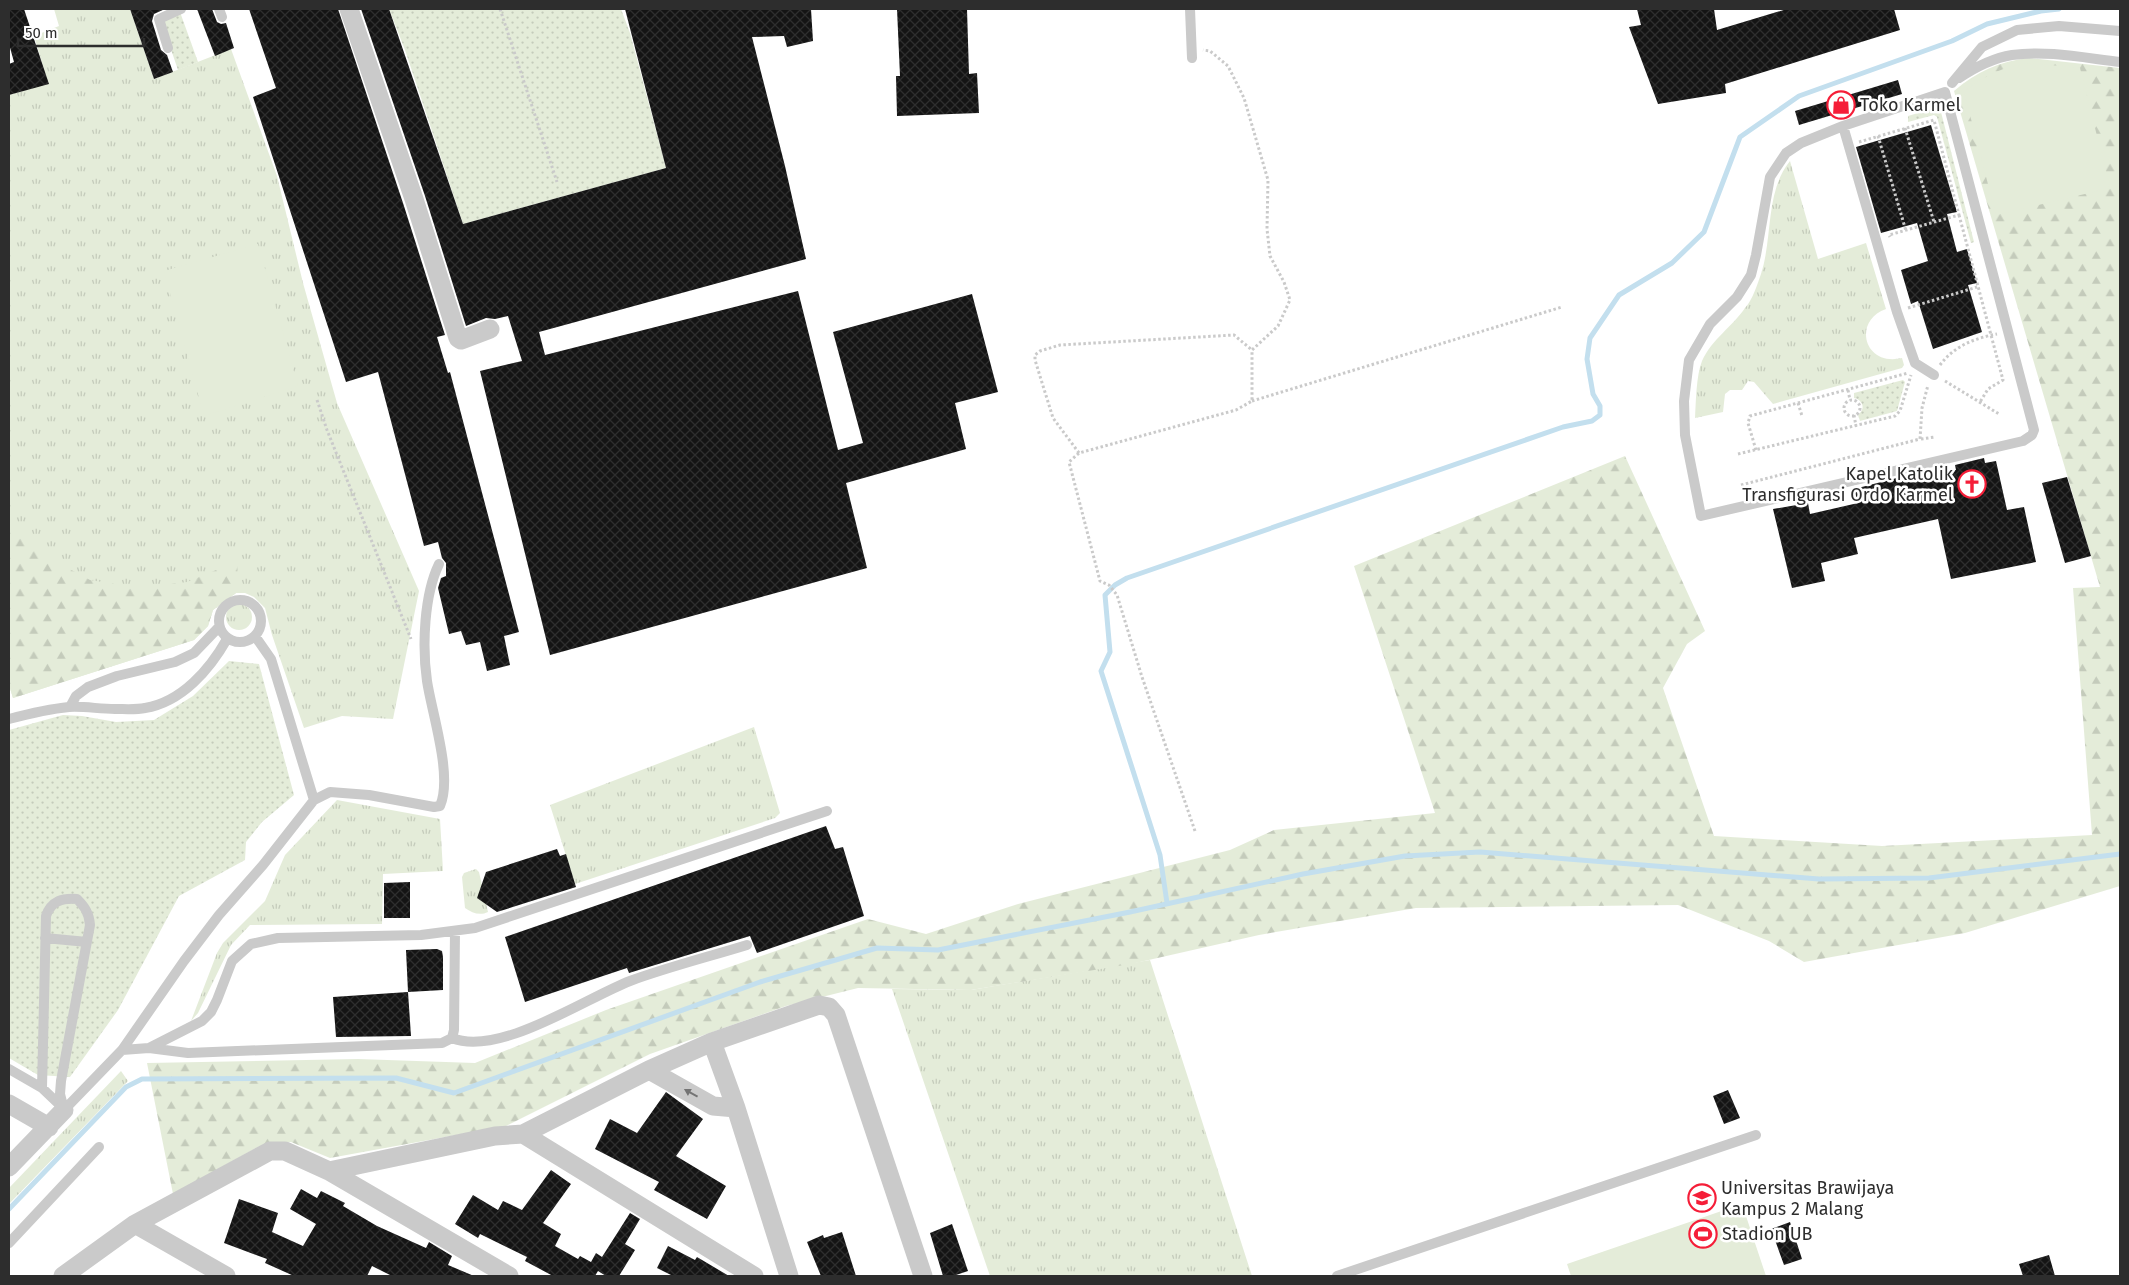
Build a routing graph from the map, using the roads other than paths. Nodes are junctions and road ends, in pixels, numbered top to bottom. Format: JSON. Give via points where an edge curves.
{"nodes":[{"id":1,"x":182,"y":9,"type":"edge"},
{"id":2,"x":349,"y":9,"type":"edge"},
{"id":3,"x":1190,"y":9,"type":"edge"},
{"id":4,"x":2120,"y":30,"type":"edge"},
{"id":5,"x":168,"y":48,"type":"dead end"},
{"id":6,"x":1192,"y":53,"type":"road end"},
{"id":7,"x":2120,"y":62,"type":"edge"},
{"id":8,"x":1952,"y":83,"type":"junction"},
{"id":9,"x":1945,"y":92,"type":"junction"},
{"id":10,"x":1843,"y":126,"type":"junction"},
{"id":11,"x":490,"y":329,"type":"dead end"},
{"id":12,"x":1934,"y":375,"type":"road end"},
{"id":13,"x":439,"y":564,"type":"dead end"},
{"id":14,"x":219,"y":627,"type":"junction"},
{"id":15,"x":255,"y":636,"type":"junction"},
{"id":16,"x":227,"y":639,"type":"junction"},
{"id":17,"x":70,"y":707,"type":"junction"},
{"id":18,"x":9,"y":719,"type":"edge"},
{"id":19,"x":314,"y":800,"type":"junction"},
{"id":20,"x":827,"y":811,"type":"dead end"},
{"id":21,"x":455,"y":931,"type":"junction"},
{"id":22,"x":45,"y":938,"type":"junction"},
{"id":23,"x":87,"y":942,"type":"junction"},
{"id":24,"x":747,"y":946,"type":"dead end"},
{"id":25,"x":452,"y":1038,"type":"junction"},
{"id":26,"x":712,"y":1042,"type":"junction"},
{"id":27,"x":149,"y":1048,"type":"junction"},
{"id":28,"x":122,"y":1050,"type":"junction"},
{"id":29,"x":9,"y":1069,"type":"edge"},
{"id":30,"x":649,"y":1070,"type":"junction"},
{"id":31,"x":42,"y":1088,"type":"junction"},
{"id":32,"x":9,"y":1104,"type":"edge"},
{"id":33,"x":736,"y":1108,"type":"junction"},
{"id":34,"x":64,"y":1110,"type":"junction"},
{"id":35,"x":48,"y":1127,"type":"junction"},
{"id":36,"x":523,"y":1134,"type":"junction"},
{"id":37,"x":1756,"y":1135,"type":"dead end"},
{"id":38,"x":99,"y":1147,"type":"dead end"},
{"id":39,"x":9,"y":1167,"type":"edge"},
{"id":40,"x":329,"y":1171,"type":"junction"},
{"id":41,"x":135,"y":1224,"type":"junction"},
{"id":42,"x":9,"y":1243,"type":"edge"},
{"id":43,"x":1359,"y":1273,"type":"edge"},
{"id":44,"x":64,"y":1276,"type":"edge"},
{"id":45,"x":226,"y":1276,"type":"edge"},
{"id":46,"x":509,"y":1276,"type":"edge"},
{"id":47,"x":754,"y":1276,"type":"edge"},
{"id":48,"x":790,"y":1276,"type":"edge"},
{"id":49,"x":923,"y":1276,"type":"edge"},
{"id":50,"x":1337,"y":1276,"type":"edge"}],
"edges":[{"from":1,"to":5,"type":"lane","via":[[159,19]]},
{"from":2,"to":11,"type":"street","via":[[458,338],[461,340]]},
{"from":3,"to":6,"type":"lane"},
{"from":4,"to":8,"type":"lane","via":[[2059,26],[2016,30],[1982,47]]},
{"from":7,"to":8,"type":"lane","via":[[2038,54],[2011,55],[1969,72]]},
{"from":8,"to":9,"type":"lane"},
{"from":9,"to":10,"type":"lane"},
{"from":9,"to":10,"type":"lane","via":[[2034,430],[2029,438],[1701,516],[1684,435],[1689,360],[1710,324],[1736,297],[1750,275],[1770,177],[1786,153],[1801,143]]},
{"from":10,"to":12,"type":"lane","via":[[1915,363]]},
{"from":13,"to":19,"type":"lane","via":[[432,578],[428,600],[425,645],[427,680],[442,758],[444,788],[440,806],[330,792]]},
{"from":14,"to":15,"type":"lane","via":[[223,607],[242,599],[259,610],[261,624]]},
{"from":14,"to":16,"type":"lane"},
{"from":14,"to":17,"type":"lane","via":[[194,653],[175,662],[117,676],[88,688],[76,696]]},
{"from":15,"to":16,"type":"lane","via":[[242,642]]},
{"from":15,"to":19,"type":"lane","via":[[271,660]]},
{"from":16,"to":17,"type":"lane","via":[[203,673],[165,702],[145,708]]},
{"from":17,"to":18,"type":"lane"},
{"from":19,"to":28,"type":"lane","via":[[219,915]]},
{"from":20,"to":21,"type":"lane","via":[[475,928]]},
{"from":21,"to":25,"type":"lane"},
{"from":21,"to":27,"type":"lane","via":[[421,935],[278,938],[251,944],[232,961],[211,1012],[202,1021]]},
{"from":22,"to":23,"type":"lane"},
{"from":22,"to":23,"type":"lane","via":[[48,910],[54,902],[69,898],[77,899],[89,916]]},
{"from":22,"to":31,"type":"lane"},
{"from":23,"to":34,"type":"lane","via":[[61,1081]]},
{"from":24,"to":25,"type":"lane","via":[[629,981],[510,1035],[468,1043]]},
{"from":25,"to":27,"type":"lane","via":[[432,1044],[197,1052]]},
{"from":26,"to":30,"type":"street"},
{"from":26,"to":33,"type":"street"},
{"from":26,"to":49,"type":"street","via":[[813,1006],[833,1010]]},
{"from":27,"to":28,"type":"lane"},
{"from":28,"to":34,"type":"lane"},
{"from":29,"to":31,"type":"lane"},
{"from":33,"to":30,"type":"street","one_way":true,"via":[[713,1106]]},
{"from":30,"to":36,"type":"street"},
{"from":31,"to":34,"type":"lane"},
{"from":32,"to":35,"type":"street"},
{"from":33,"to":48,"type":"street"},
{"from":34,"to":35,"type":"street"},
{"from":35,"to":39,"type":"street"},
{"from":36,"to":40,"type":"street","via":[[495,1136]]},
{"from":36,"to":47,"type":"street"},
{"from":37,"to":43,"type":"lane"},
{"from":38,"to":42,"type":"lane"},
{"from":40,"to":41,"type":"street","via":[[285,1150],[270,1151]]},
{"from":40,"to":46,"type":"street"},
{"from":41,"to":44,"type":"street"},
{"from":41,"to":45,"type":"street"},
{"from":43,"to":50,"type":"lane"}]}
